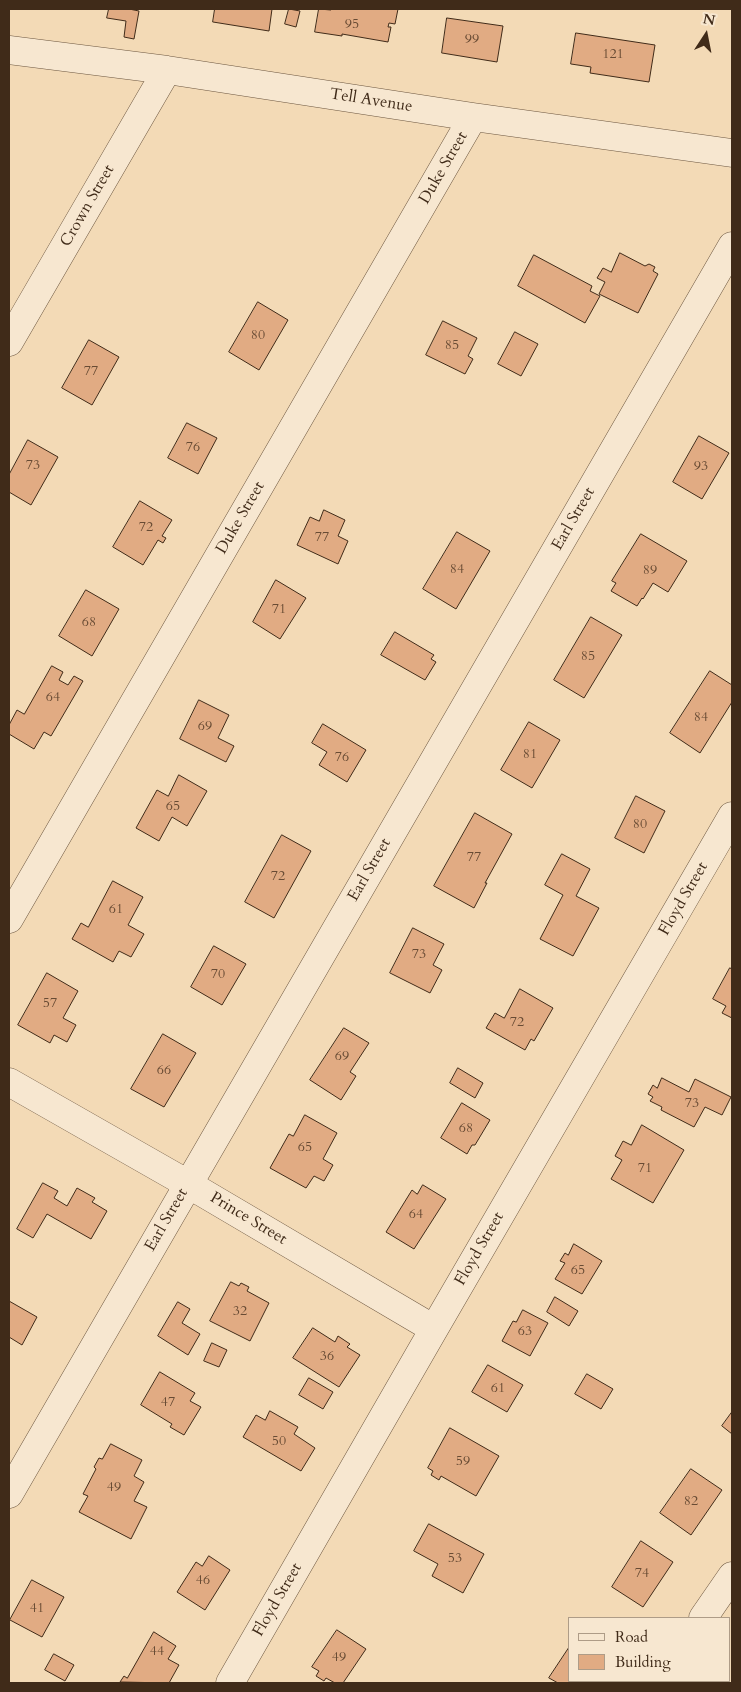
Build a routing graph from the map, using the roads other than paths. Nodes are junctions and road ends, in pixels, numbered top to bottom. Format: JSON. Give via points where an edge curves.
{"nodes":[{"id":1,"x":9,"y":50,"type":"edge"},
{"id":2,"x":167,"y":70,"type":"junction"},
{"id":3,"x":473,"y":117,"type":"junction"},
{"id":4,"x":732,"y":153,"type":"edge"},
{"id":5,"x":732,"y":246,"type":"edge"},
{"id":6,"x":9,"y":342,"type":"edge"},
{"id":7,"x":732,"y":816,"type":"edge"},
{"id":8,"x":9,"y":919,"type":"edge"},
{"id":9,"x":9,"y":1082,"type":"edge"},
{"id":10,"x":188,"y":1184,"type":"junction"},
{"id":11,"x":434,"y":1329,"type":"junction"},
{"id":12,"x":9,"y":1494,"type":"edge"},
{"id":13,"x":732,"y":1576,"type":"edge"},
{"id":14,"x":705,"y":1617,"type":"edge"},
{"id":15,"x":230,"y":1683,"type":"edge"}],
"edges":[{"from":1,"to":2,"type":"street","name":"Tell Avenue"},
{"from":2,"to":3,"type":"street","name":"Tell Avenue"},
{"from":2,"to":6,"type":"street","name":"Crown Street"},
{"from":3,"to":4,"type":"street","name":"Tell Avenue"},
{"from":3,"to":8,"type":"street","name":"Duke Street"},
{"from":5,"to":10,"type":"street","name":"Earl Street"},
{"from":7,"to":11,"type":"street","name":"Floyd Street"},
{"from":9,"to":10,"type":"street","name":"Prince Street"},
{"from":10,"to":11,"type":"street","name":"Prince Street"},
{"from":10,"to":12,"type":"street","name":"Earl Street"},
{"from":11,"to":15,"type":"street","name":"Floyd Street"},
{"from":13,"to":14,"type":"street"}]}
